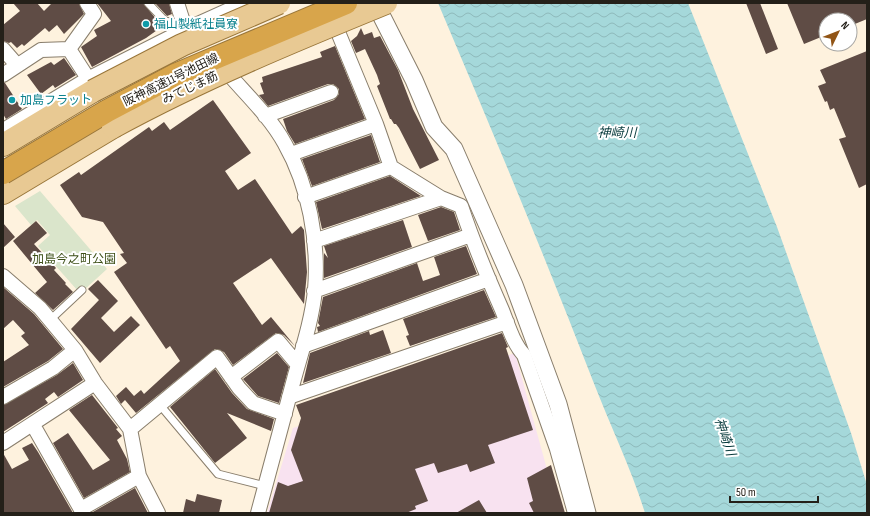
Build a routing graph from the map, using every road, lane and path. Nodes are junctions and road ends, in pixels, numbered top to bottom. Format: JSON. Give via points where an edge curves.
{"nodes":[{"id":1,"x":87,"y":3,"type":"edge"},
{"id":2,"x":148,"y":3,"type":"edge"},
{"id":3,"x":177,"y":3,"type":"edge"},
{"id":4,"x":248,"y":3,"type":"edge"},
{"id":5,"x":279,"y":3,"type":"edge"},
{"id":6,"x":307,"y":3,"type":"edge"},
{"id":7,"x":346,"y":3,"type":"edge"},
{"id":8,"x":380,"y":7,"type":"edge"},
{"id":9,"x":185,"y":28,"type":"junction"},
{"id":10,"x":338,"y":32,"type":"junction"},
{"id":11,"x":3,"y":49,"type":"edge"},
{"id":12,"x":69,"y":49,"type":"junction"},
{"id":13,"x":17,"y":65,"type":"junction"},
{"id":14,"x":3,"y":75,"type":"edge"},
{"id":15,"x":232,"y":78,"type":"junction"},
{"id":16,"x":91,"y":86,"type":"junction"},
{"id":17,"x":331,"y":92,"type":"dead end"},
{"id":18,"x":265,"y":116,"type":"junction"},
{"id":19,"x":376,"y":124,"type":"junction"},
{"id":20,"x":3,"y":132,"type":"edge"},
{"id":21,"x":3,"y":145,"type":"edge"},
{"id":22,"x":291,"y":154,"type":"junction"},
{"id":23,"x":3,"y":158,"type":"edge"},
{"id":24,"x":392,"y":167,"type":"junction"},
{"id":25,"x":3,"y":173,"type":"edge"},
{"id":26,"x":3,"y":193,"type":"edge"},
{"id":27,"x":305,"y":197,"type":"junction"},
{"id":28,"x":441,"y":198,"type":"junction"},
{"id":29,"x":3,"y":203,"type":"edge"},
{"id":30,"x":471,"y":236,"type":"junction"},
{"id":31,"x":314,"y":241,"type":"junction"},
{"id":32,"x":3,"y":276,"type":"edge"},
{"id":33,"x":489,"y":279,"type":"junction"},
{"id":34,"x":82,"y":290,"type":"dead end"},
{"id":35,"x":314,"y":291,"type":"junction"},
{"id":36,"x":50,"y":320,"type":"junction"},
{"id":37,"x":507,"y":322,"type":"junction"},
{"id":38,"x":303,"y":346,"type":"junction"},
{"id":39,"x":75,"y":350,"type":"junction"},
{"id":40,"x":298,"y":365,"type":"junction"},
{"id":41,"x":231,"y":377,"type":"junction"},
{"id":42,"x":95,"y":382,"type":"junction"},
{"id":43,"x":3,"y":397,"type":"edge"},
{"id":44,"x":289,"y":397,"type":"junction"},
{"id":45,"x":160,"y":405,"type":"junction"},
{"id":46,"x":285,"y":414,"type":"junction"},
{"id":47,"x":33,"y":425,"type":"junction"},
{"id":48,"x":130,"y":429,"type":"junction"},
{"id":49,"x":3,"y":443,"type":"edge"},
{"id":50,"x":139,"y":476,"type":"junction"},
{"id":51,"x":265,"y":486,"type":"junction"},
{"id":52,"x":82,"y":511,"type":"edge"},
{"id":53,"x":158,"y":513,"type":"edge"},
{"id":54,"x":258,"y":513,"type":"edge"},
{"id":55,"x":575,"y":513,"type":"edge"},
{"id":56,"x":587,"y":513,"type":"edge"}],
"edges":[{"from":1,"to":12,"type":"street","via":[[94,14]]},
{"from":2,"to":9,"type":"lane","via":[[165,22]]},
{"from":3,"to":9,"type":"street"},
{"from":4,"to":9,"type":"street"},
{"from":5,"to":16,"type":"main road","bridge":true},
{"from":6,"to":23,"type":"highway","name":"阪神高速11号池田線","via":[[168,63],[103,98]]},
{"from":7,"to":25,"type":"highway","name":"阪神高速11号池田線","bridge":true,"via":[[175,75],[107,111]]},
{"from":8,"to":10,"type":"street"},
{"from":8,"to":26,"type":"main road","name":"みてじま筋","bridge":true,"via":[[266,52],[150,107]]},
{"from":8,"to":56,"type":"street","via":[[434,127],[454,148],[514,285],[558,404]]},
{"from":9,"to":15,"type":"street"},
{"from":9,"to":16,"type":"street"},
{"from":10,"to":15,"type":"street"},
{"from":10,"to":19,"type":"street"},
{"from":11,"to":13,"type":"street"},
{"from":12,"to":13,"type":"street","via":[[41,50]]},
{"from":12,"to":16,"type":"street"},
{"from":13,"to":14,"type":"street"},
{"from":15,"to":18,"type":"street"},
{"from":15,"to":29,"type":"street","via":[[140,122]]},
{"from":16,"to":20,"type":"street"},
{"from":16,"to":21,"type":"main road"},
{"from":17,"to":18,"type":"street"},
{"from":18,"to":22,"type":"street"},
{"from":19,"to":22,"type":"street"},
{"from":19,"to":24,"type":"street"},
{"from":22,"to":27,"type":"street"},
{"from":24,"to":27,"type":"street"},
{"from":24,"to":28,"type":"street"},
{"from":27,"to":31,"type":"street"},
{"from":28,"to":30,"type":"street","via":[[461,206]]},
{"from":28,"to":31,"type":"street"},
{"from":30,"to":33,"type":"street"},
{"from":30,"to":35,"type":"street"},
{"from":31,"to":35,"type":"street"},
{"from":32,"to":36,"type":"street"},
{"from":33,"to":37,"type":"street"},
{"from":33,"to":38,"type":"street"},
{"from":34,"to":36,"type":"lane"},
{"from":35,"to":38,"type":"street"},
{"from":36,"to":39,"type":"street"},
{"from":37,"to":44,"type":"street"},
{"from":37,"to":55,"type":"street","via":[[519,349],[524,354],[557,449]]},
{"from":38,"to":40,"type":"street"},
{"from":39,"to":42,"type":"street"},
{"from":39,"to":43,"type":"street","via":[[53,368]]},
{"from":40,"to":41,"type":"street","via":[[278,341]]},
{"from":40,"to":44,"type":"street"},
{"from":41,"to":45,"type":"street","via":[[217,357]]},
{"from":41,"to":46,"type":"street","via":[[253,403]]},
{"from":42,"to":47,"type":"street"},
{"from":42,"to":48,"type":"street"},
{"from":44,"to":46,"type":"street"},
{"from":45,"to":48,"type":"street"},
{"from":45,"to":51,"type":"lane","via":[[218,474]]},
{"from":46,"to":51,"type":"street"},
{"from":47,"to":49,"type":"street"},
{"from":47,"to":52,"type":"street"},
{"from":48,"to":50,"type":"street"},
{"from":50,"to":52,"type":"street"},
{"from":50,"to":53,"type":"street"},
{"from":51,"to":54,"type":"street"}]}
